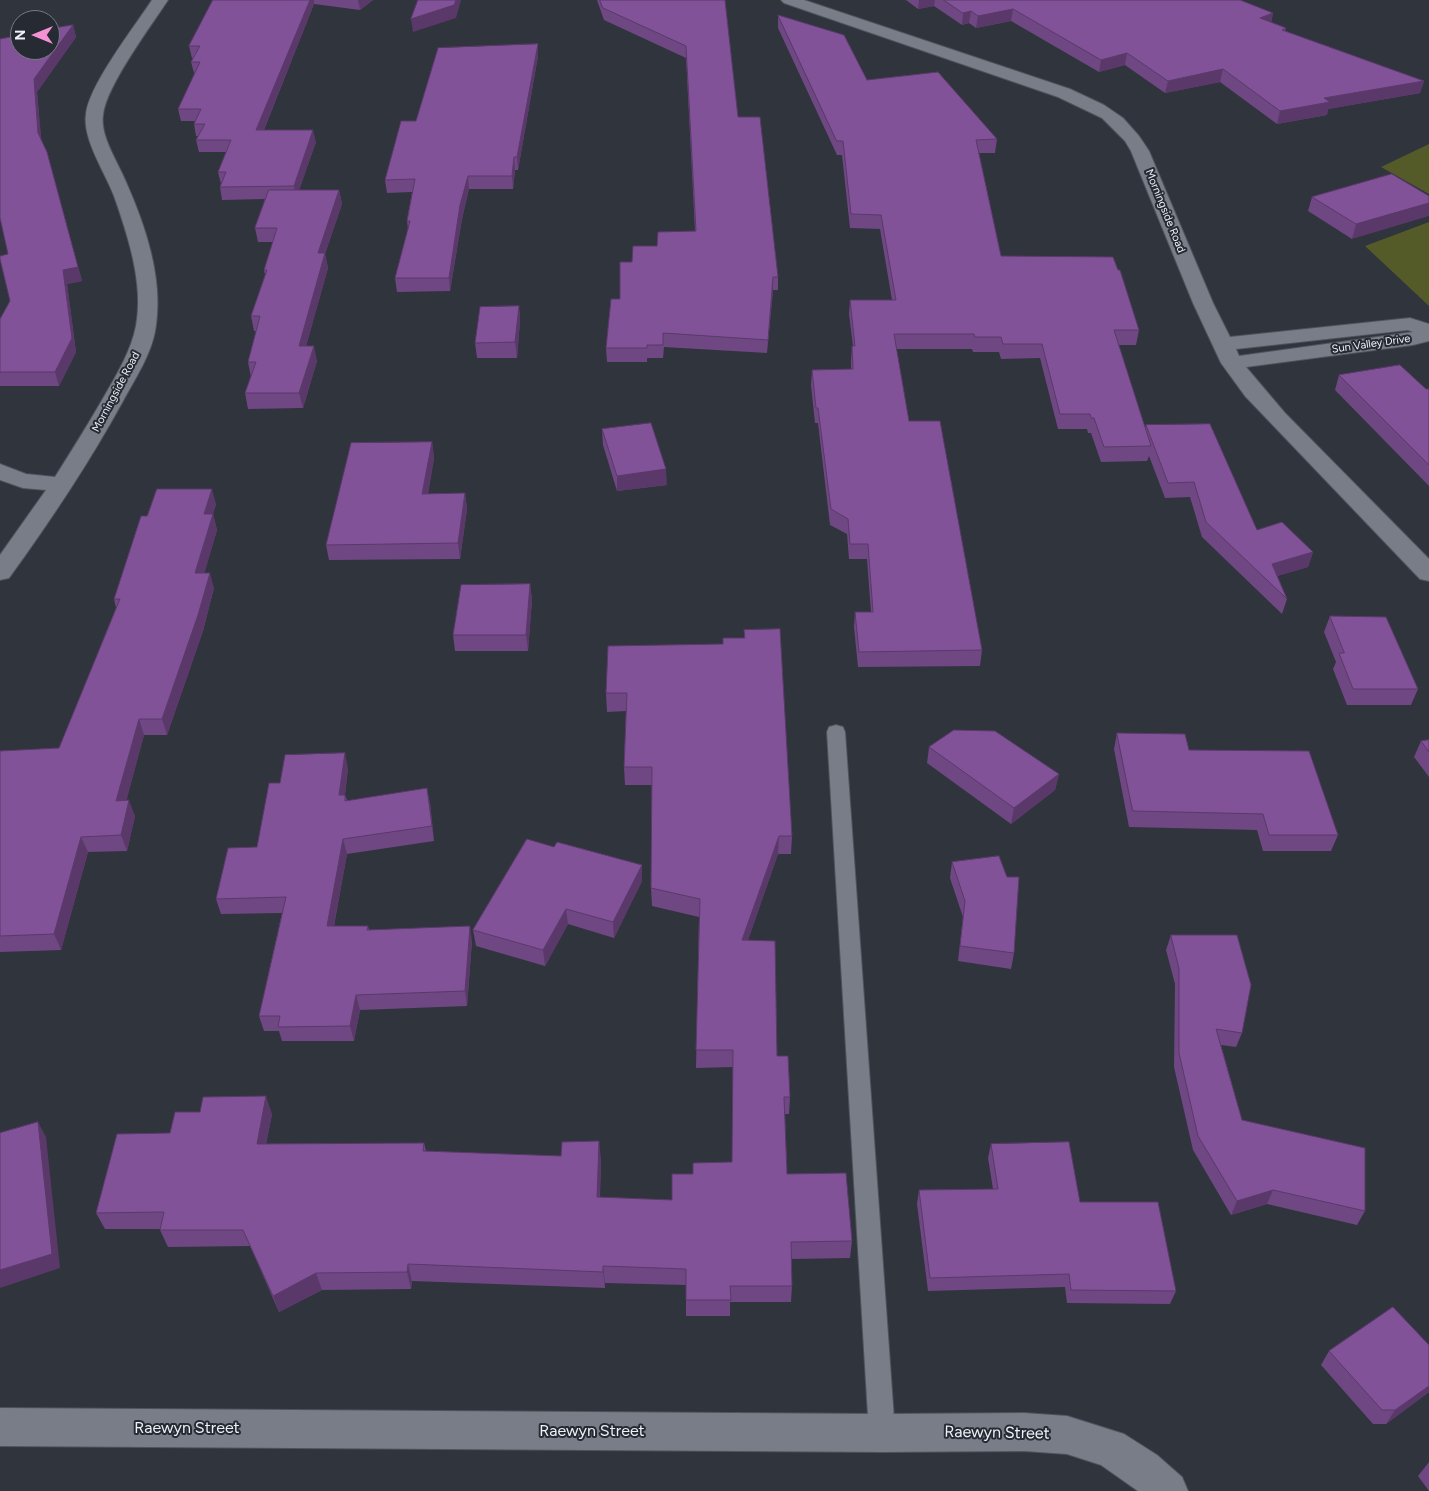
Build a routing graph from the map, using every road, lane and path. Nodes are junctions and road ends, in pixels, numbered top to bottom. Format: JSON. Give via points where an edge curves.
{"nodes":[{"id":1,"x":160,"y":0,"type":"edge"},
{"id":2,"x":789,"y":0,"type":"edge"},
{"id":3,"x":1223,"y":344,"type":"junction"},
{"id":4,"x":1232,"y":363,"type":"junction"},
{"id":5,"x":0,"y":471,"type":"edge"},
{"id":6,"x":64,"y":484,"type":"junction"},
{"id":7,"x":0,"y":572,"type":"edge"},
{"id":8,"x":1429,"y":573,"type":"edge"},
{"id":9,"x":836,"y":732,"type":"dead end"},
{"id":10,"x":0,"y":1427,"type":"edge"},
{"id":11,"x":882,"y":1433,"type":"junction"},
{"id":12,"x":1168,"y":1491,"type":"edge"}],
"edges":[{"from":1,"to":6,"type":"street","name":"Morningside Road","via":[[110,78],[94,114],[96,132],[129,209],[147,298],[146,326],[124,380]]},
{"from":2,"to":3,"type":"street","name":"Morningside Road","via":[[1049,87],[1121,123],[1140,151]]},
{"from":3,"to":4,"type":"street","name":"Morningside Road"},
{"from":3,"to":4,"type":"street","name":"Sun Valley Drive","via":[[1410,324],[1423,329],[1423,336],[1413,339]]},
{"from":4,"to":8,"type":"street","name":"Morningside Road","via":[[1277,418]]},
{"from":5,"to":6,"type":"street","via":[[31,483]]},
{"from":6,"to":7,"type":"street","name":"Morningside Road"},
{"from":9,"to":11,"type":"lane"},
{"from":10,"to":11,"type":"street","name":"Raewyn Street"},
{"from":11,"to":12,"type":"street","name":"Raewyn Street","via":[[1024,1432],[1067,1435],[1110,1448],[1143,1469]]}]}
